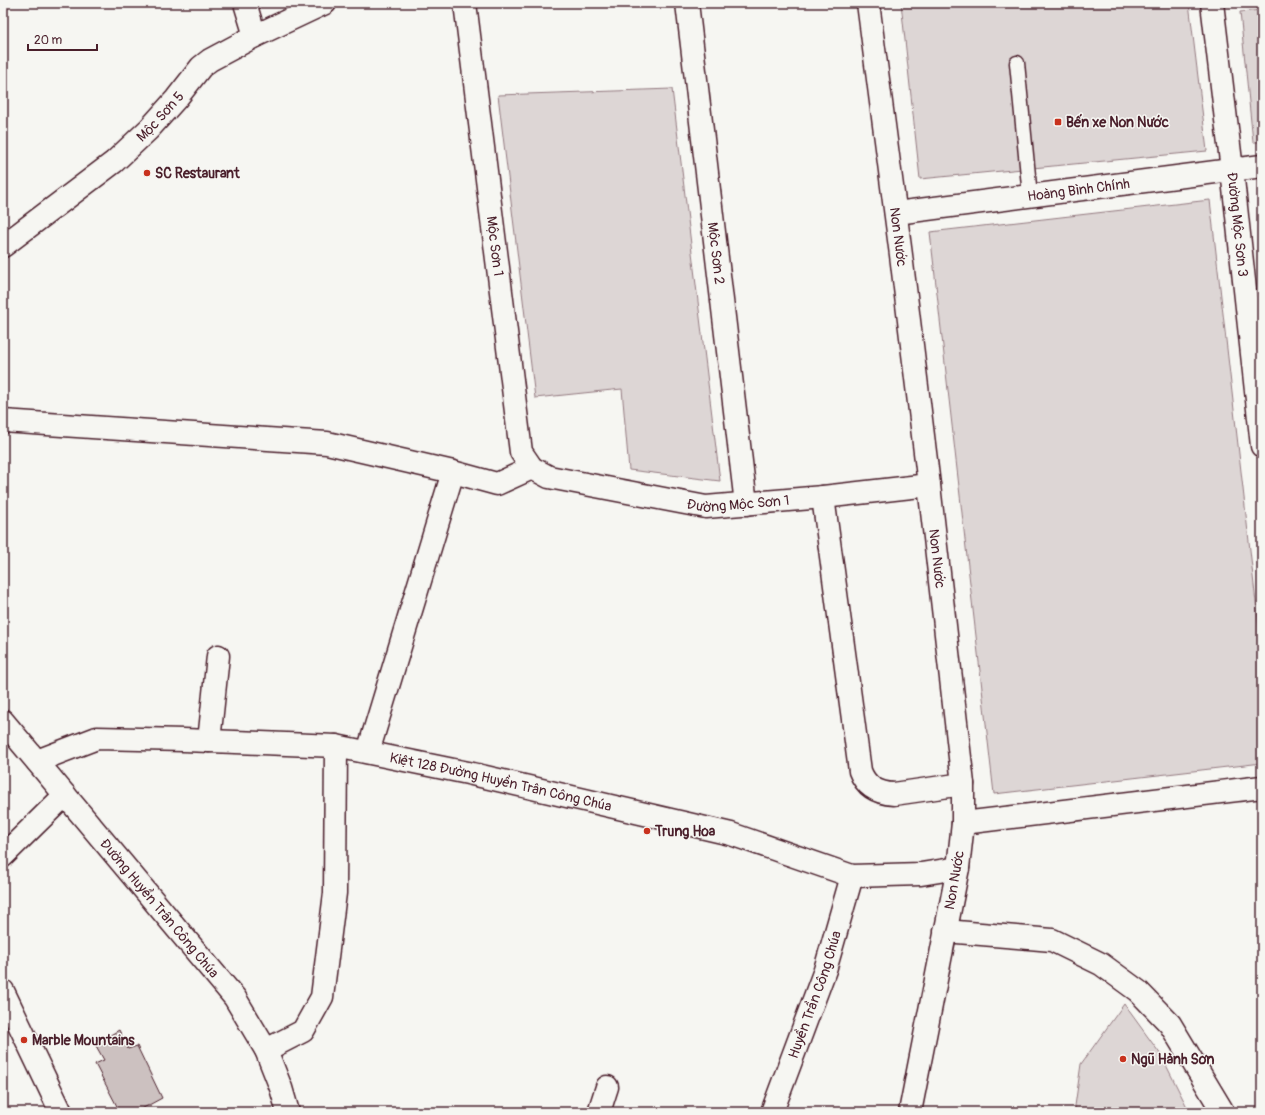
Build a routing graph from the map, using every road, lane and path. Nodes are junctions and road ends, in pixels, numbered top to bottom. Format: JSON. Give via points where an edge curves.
{"nodes":[{"id":1,"x":245,"y":3,"type":"edge"},
{"id":2,"x":324,"y":3,"type":"edge"},
{"id":3,"x":465,"y":3,"type":"edge"},
{"id":4,"x":687,"y":3,"type":"edge"},
{"id":5,"x":868,"y":3,"type":"edge"},
{"id":6,"x":1212,"y":3,"type":"edge"},
{"id":7,"x":255,"y":36,"type":"junction"},
{"id":8,"x":1017,"y":63,"type":"dead end"},
{"id":9,"x":1262,"y":166,"type":"edge"},
{"id":10,"x":1232,"y":170,"type":"junction"},
{"id":11,"x":1030,"y":196,"type":"junction"},
{"id":12,"x":896,"y":213,"type":"junction"},
{"id":13,"x":3,"y":246,"type":"edge"},
{"id":14,"x":3,"y":421,"type":"edge"},
{"id":15,"x":1262,"y":446,"type":"edge"},
{"id":16,"x":453,"y":472,"type":"junction"},
{"id":17,"x":540,"y":472,"type":"junction"},
{"id":18,"x":929,"y":485,"type":"junction"},
{"id":19,"x":823,"y":497,"type":"junction"},
{"id":20,"x":746,"y":504,"type":"junction"},
{"id":21,"x":218,"y":656,"type":"dead end"},
{"id":22,"x":3,"y":721,"type":"edge"},
{"id":23,"x":209,"y":741,"type":"junction"},
{"id":24,"x":336,"y":746,"type":"junction"},
{"id":25,"x":368,"y":752,"type":"junction"},
{"id":26,"x":37,"y":760,"type":"junction"},
{"id":27,"x":963,"y":784,"type":"junction"},
{"id":28,"x":1262,"y":787,"type":"edge"},
{"id":29,"x":65,"y":795,"type":"junction"},
{"id":30,"x":963,"y":823,"type":"junction"},
{"id":31,"x":3,"y":856,"type":"edge"},
{"id":32,"x":958,"y":868,"type":"junction"},
{"id":33,"x":852,"y":876,"type":"junction"},
{"id":34,"x":945,"y":931,"type":"junction"},
{"id":35,"x":3,"y":991,"type":"edge"},
{"id":36,"x":266,"y":1050,"type":"junction"},
{"id":37,"x":607,"y":1087,"type":"dead end"},
{"id":38,"x":61,"y":1112,"type":"edge"},
{"id":39,"x":288,"y":1112,"type":"edge"},
{"id":40,"x":599,"y":1112,"type":"edge"},
{"id":41,"x":772,"y":1112,"type":"edge"},
{"id":42,"x":910,"y":1112,"type":"edge"},
{"id":43,"x":1222,"y":1112,"type":"edge"}],
"edges":[{"from":1,"to":7,"type":"street"},
{"from":2,"to":7,"type":"street","name":"Mộc Sơn 5"},
{"from":3,"to":17,"type":"street","name":"Mộc Sơn 1","via":[[521,452]]},
{"from":4,"to":20,"type":"street","name":"Mộc Sơn 2"},
{"from":5,"to":12,"type":"street","name":"Non Nước"},
{"from":6,"to":10,"type":"street","name":"Đường Mộc Sơn 3"},
{"from":7,"to":13,"type":"street","name":"Mộc Sơn 5","via":[[201,67],[158,119],[114,162]]},
{"from":8,"to":11,"type":"lane"},
{"from":9,"to":10,"type":"street","name":"Hoàng Bình Chính"},
{"from":10,"to":11,"type":"street","name":"Hoàng Bình Chính"},
{"from":10,"to":15,"type":"street","name":"Đường Mộc Sơn 3"},
{"from":11,"to":12,"type":"street","name":"Hoàng Bình Chính"},
{"from":12,"to":18,"type":"street","name":"Non Nước"},
{"from":14,"to":16,"type":"street","via":[[327,443]]},
{"from":16,"to":17,"type":"street","via":[[497,484]]},
{"from":16,"to":25,"type":"street"},
{"from":17,"to":20,"type":"street","name":"Đường Mộc Sơn 1","via":[[706,507]]},
{"from":18,"to":19,"type":"street","name":"Đường Mộc Sơn 1"},
{"from":18,"to":27,"type":"street","name":"Non Nước"},
{"from":19,"to":20,"type":"street","name":"Đường Mộc Sơn 1"},
{"from":19,"to":27,"type":"street","via":[[863,779],[876,790],[894,794]]},
{"from":21,"to":23,"type":"street"},
{"from":22,"to":26,"type":"street","name":"Đường Huyền Trân Công Chúa"},
{"from":23,"to":24,"type":"street","name":"Kiệt 128 Đường Huyền Trân Công Chúa"},
{"from":23,"to":26,"type":"street","name":"Kiệt 128 Đường Huyền Trân Công Chúa","via":[[97,738]]},
{"from":24,"to":25,"type":"street","name":"Kiệt 128 Đường Huyền Trân Công Chúa"},
{"from":24,"to":36,"type":"street","via":[[335,893],[322,997],[303,1031]]},
{"from":25,"to":33,"type":"street","name":"Kiệt 128 Đường Huyền Trân Công Chúa","via":[[731,834]]},
{"from":26,"to":29,"type":"street","name":"Đường Huyền Trân Công Chúa"},
{"from":27,"to":30,"type":"street","name":"Non Nước"},
{"from":28,"to":30,"type":"street"},
{"from":29,"to":31,"type":"street"},
{"from":29,"to":36,"type":"street","name":"Đường Huyền Trân Công Chúa","via":[[234,998]]},
{"from":30,"to":32,"type":"street","name":"Non Nước"},
{"from":32,"to":33,"type":"street","name":"Kiệt 128 Đường Huyền Trân Công Chúa","via":[[921,874]]},
{"from":32,"to":34,"type":"street","name":"Non Nước"},
{"from":33,"to":41,"type":"street","name":"Huyền Trần Công Chúa","via":[[825,970]]},
{"from":34,"to":42,"type":"street","name":"Non Nước"},
{"from":34,"to":43,"type":"street","via":[[1052,940],[1101,964],[1138,991],[1170,1024]]},
{"from":35,"to":38,"type":"street"},
{"from":36,"to":39,"type":"street","name":"Đường Huyền Trân Công Chúa"},
{"from":37,"to":40,"type":"street"}]}
